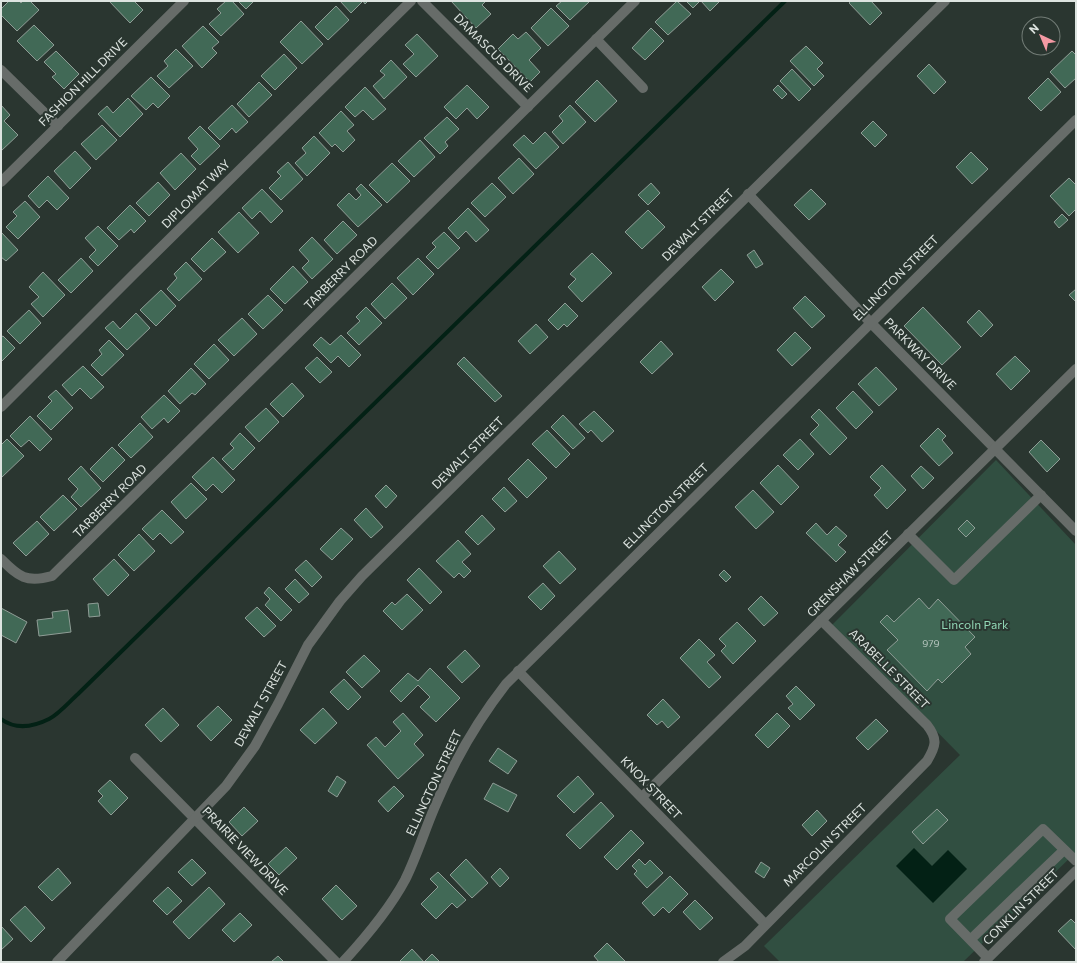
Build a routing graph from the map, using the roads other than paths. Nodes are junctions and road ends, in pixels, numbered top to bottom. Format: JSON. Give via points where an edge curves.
{"nodes":[{"id":1,"x":184,"y":1,"type":"edge"},
{"id":2,"x":410,"y":1,"type":"edge"},
{"id":3,"x":422,"y":1,"type":"edge"},
{"id":4,"x":635,"y":1,"type":"edge"},
{"id":5,"x":945,"y":1,"type":"edge"},
{"id":6,"x":596,"y":39,"type":"junction"},
{"id":7,"x":1,"y":70,"type":"edge"},
{"id":8,"x":643,"y":88,"type":"dead end"},
{"id":9,"x":528,"y":107,"type":"junction"},
{"id":10,"x":1076,"y":120,"type":"edge"},
{"id":11,"x":58,"y":126,"type":"junction"},
{"id":12,"x":1,"y":182,"type":"edge"},
{"id":13,"x":748,"y":194,"type":"junction"},
{"id":14,"x":870,"y":322,"type":"junction"},
{"id":15,"x":1076,"y":369,"type":"edge"},
{"id":16,"x":1,"y":407,"type":"edge"},
{"id":17,"x":995,"y":448,"type":"junction"},
{"id":18,"x":1041,"y":495,"type":"junction"},
{"id":19,"x":1076,"y":531,"type":"edge"},
{"id":20,"x":908,"y":534,"type":"junction"},
{"id":21,"x":1,"y":559,"type":"edge"},
{"id":22,"x":821,"y":620,"type":"junction"},
{"id":23,"x":518,"y":671,"type":"junction"},
{"id":24,"x":936,"y":739,"type":"joint"},
{"id":25,"x":135,"y":758,"type":"dead end"},
{"id":26,"x":642,"y":797,"type":"junction"},
{"id":27,"x":195,"y":820,"type":"junction"},
{"id":28,"x":1064,"y":850,"type":"junction"},
{"id":29,"x":1076,"y":861,"type":"edge"},
{"id":30,"x":1074,"y":876,"type":"edge"},
{"id":31,"x":765,"y":924,"type":"junction"},
{"id":32,"x":970,"y":940,"type":"junction"},
{"id":33,"x":986,"y":960,"type":"edge"},
{"id":34,"x":57,"y":962,"type":"edge"},
{"id":35,"x":336,"y":962,"type":"edge"},
{"id":36,"x":343,"y":962,"type":"edge"},
{"id":37,"x":724,"y":962,"type":"edge"}],
"edges":[{"from":1,"to":11,"type":"street","name":"FASHION HILL DRIVE"},
{"from":2,"to":16,"type":"street","name":"DIPLOMAT WAY"},
{"from":3,"to":9,"type":"street","name":"DAMASCUS DRIVE"},
{"from":4,"to":6,"type":"street","name":"TARBERRY ROAD"},
{"from":5,"to":13,"type":"street","name":"DEWALT STREET"},
{"from":6,"to":8,"type":"street"},
{"from":6,"to":9,"type":"street","name":"TARBERRY ROAD"},
{"from":7,"to":11,"type":"street"},
{"from":9,"to":21,"type":"street","name":"TARBERRY ROAD","via":[[52,576],[39,580],[25,578]]},
{"from":10,"to":14,"type":"street","name":"ELLINGTON STREET"},
{"from":11,"to":12,"type":"street","name":"FASHION HILL DRIVE"},
{"from":13,"to":14,"type":"street","name":"PARKWAY DRIVE"},
{"from":13,"to":27,"type":"street","name":"DEWALT STREET","via":[[362,576],[340,601],[308,646],[255,746],[226,786]]},
{"from":14,"to":17,"type":"street","name":"PARKWAY DRIVE"},
{"from":14,"to":23,"type":"street","name":"ELLINGTON STREET"},
{"from":15,"to":17,"type":"street","name":"GRENSHAW STREET"},
{"from":17,"to":18,"type":"street","name":"PARKWAY DRIVE"},
{"from":17,"to":20,"type":"street","name":"GRENSHAW STREET"},
{"from":18,"to":19,"type":"street","name":"PARKWAY DRIVE"},
{"from":18,"to":20,"type":"street","via":[[954,580]]},
{"from":20,"to":22,"type":"street","name":"GRENSHAW STREET"},
{"from":22,"to":24,"type":"street","name":"ARABELLE STREET","via":[[927,725]]},
{"from":22,"to":26,"type":"street","name":"GRENSHAW STREET"},
{"from":23,"to":26,"type":"street","name":"KNOX STREET"},
{"from":23,"to":36,"type":"street","name":"ELLINGTON STREET","via":[[489,706],[455,765],[436,803],[405,880],[380,918]]},
{"from":24,"to":31,"type":"street","name":"MARCOLIN STREET","via":[[927,761]]},
{"from":25,"to":27,"type":"street","name":"PRAIRIE VIEW DRIVE"},
{"from":26,"to":31,"type":"street","name":"KNOX STREET"},
{"from":27,"to":34,"type":"street","name":"DEWALT STREET"},
{"from":27,"to":35,"type":"street","name":"PRAIRIE VIEW DRIVE"},
{"from":28,"to":29,"type":"street"},
{"from":28,"to":32,"type":"street"},
{"from":28,"to":32,"type":"street","via":[[1043,829],[950,919]]},
{"from":30,"to":33,"type":"street","name":"CONKLIN STREET"},
{"from":31,"to":37,"type":"street","name":"MARCOLIN STREET","via":[[745,946]]},
{"from":32,"to":33,"type":"street"}]}
